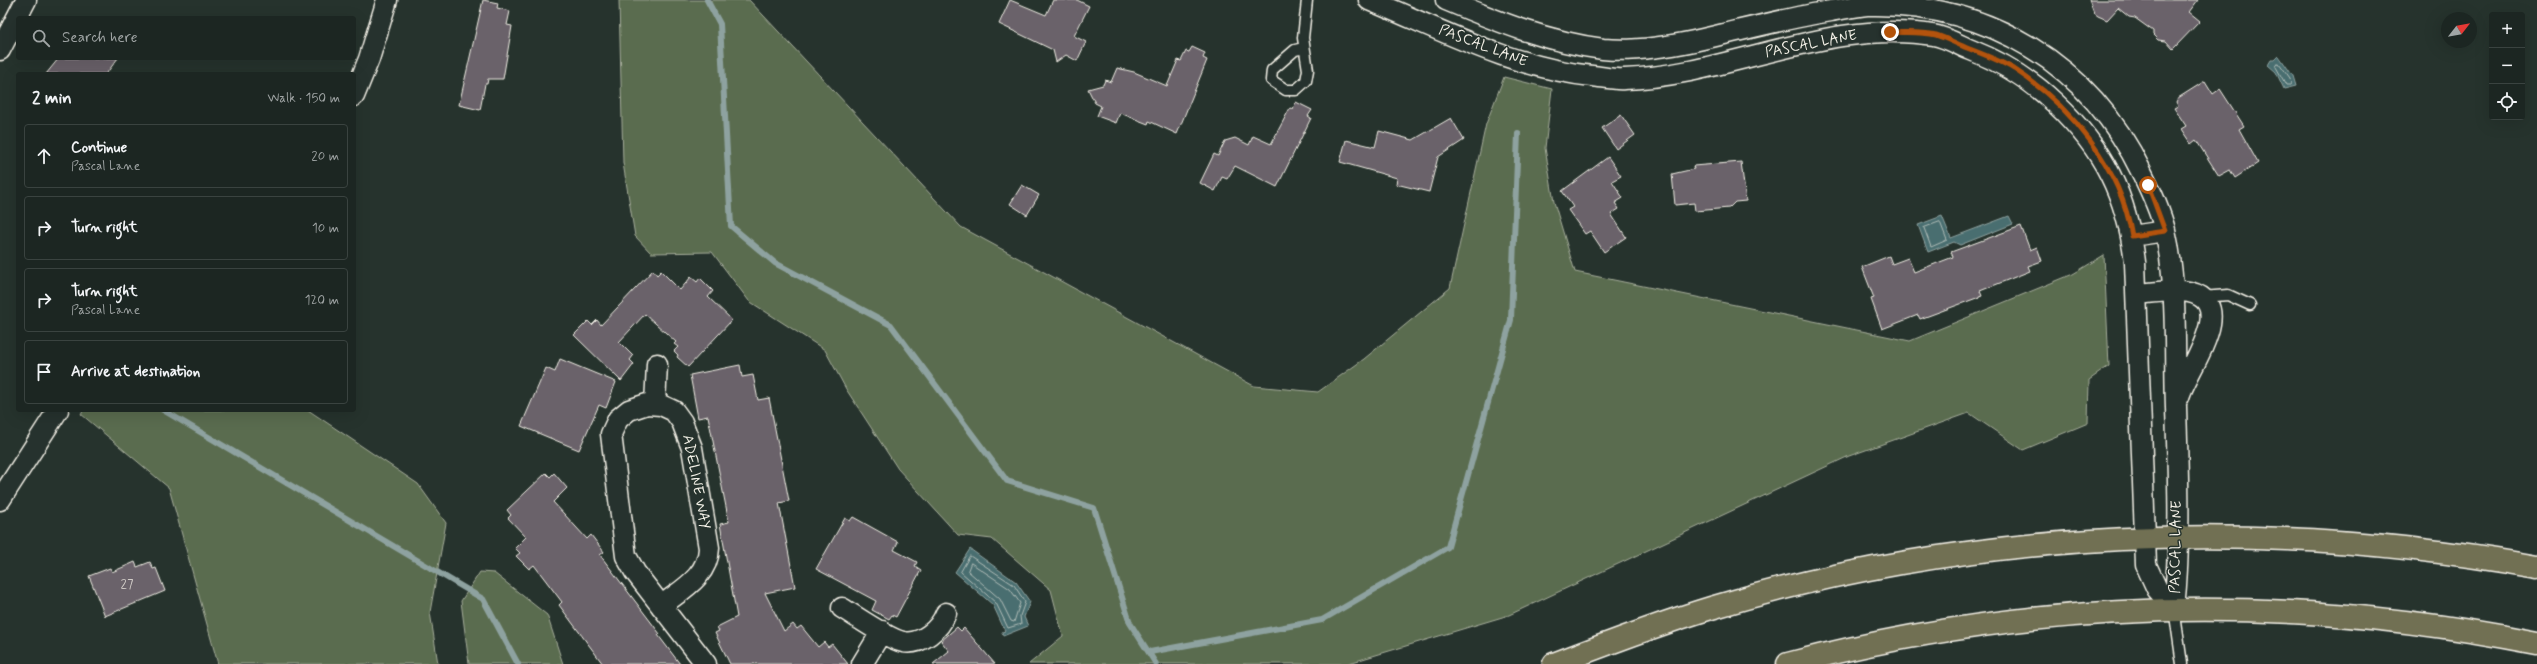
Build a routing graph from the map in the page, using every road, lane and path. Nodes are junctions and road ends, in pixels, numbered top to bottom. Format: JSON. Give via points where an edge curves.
{"nodes":[{"id":1,"x":26,"y":0,"type":"edge"},
{"id":2,"x":387,"y":0,"type":"edge"},
{"id":3,"x":1307,"y":0,"type":"edge"},
{"id":4,"x":1369,"y":0,"type":"edge"},
{"id":5,"x":1446,"y":0,"type":"edge"},
{"id":6,"x":18,"y":16,"type":"edge"},
{"id":7,"x":16,"y":19,"type":"edge"},
{"id":8,"x":1979,"y":22,"type":"junction"},
{"id":9,"x":1766,"y":24,"type":"junction"},
{"id":10,"x":1304,"y":48,"type":"dead end"},
{"id":11,"x":1969,"y":49,"type":"junction"},
{"id":12,"x":0,"y":50,"type":"edge"},
{"id":13,"x":1768,"y":52,"type":"junction"},
{"id":14,"x":356,"y":91,"type":"edge"},
{"id":15,"x":2165,"y":231,"type":"junction"},
{"id":16,"x":2132,"y":236,"type":"junction"},
{"id":17,"x":2173,"y":292,"type":"junction"},
{"id":18,"x":2137,"y":294,"type":"junction"},
{"id":19,"x":2202,"y":297,"type":"junction"},
{"id":20,"x":2250,"y":305,"type":"dead end"},
{"id":21,"x":657,"y":364,"type":"dead end"},
{"id":22,"x":655,"y":404,"type":"junction"},
{"id":23,"x":57,"y":412,"type":"edge"},
{"id":24,"x":2176,"y":417,"type":"junction"},
{"id":25,"x":0,"y":500,"type":"edge"},
{"id":26,"x":2145,"y":537,"type":"junction"},
{"id":27,"x":2178,"y":537,"type":"junction"},
{"id":28,"x":2537,"y":567,"type":"edge"},
{"id":29,"x":661,"y":606,"type":"junction"},
{"id":30,"x":842,"y":608,"type":"dead end"},
{"id":31,"x":2174,"y":608,"type":"junction"},
{"id":32,"x":946,"y":613,"type":"dead end"},
{"id":33,"x":882,"y":631,"type":"junction"},
{"id":34,"x":2537,"y":643,"type":"edge"},
{"id":35,"x":706,"y":664,"type":"edge"},
{"id":36,"x":862,"y":664,"type":"edge"},
{"id":37,"x":1554,"y":664,"type":"edge"},
{"id":38,"x":1788,"y":664,"type":"edge"},
{"id":39,"x":2182,"y":664,"type":"edge"}],
"edges":[{"from":1,"to":6,"type":"street"},
{"from":2,"to":14,"type":"street"},
{"from":3,"to":10,"type":"lane"},
{"from":4,"to":13,"type":"street","name":"PASCAL LANE","via":[[1515,61],[1572,74],[1623,80],[1673,74]]},
{"from":5,"to":9,"type":"street","name":"PASCAL LANE","via":[[1508,26],[1564,42],[1605,49],[1645,48],[1691,42]]},
{"from":7,"to":12,"type":"street"},
{"from":8,"to":9,"type":"street","name":"PASCAL LANE","via":[[1926,9],[1866,5]]},
{"from":8,"to":11,"type":"street"},
{"from":8,"to":15,"type":"street","name":"PASCAL LANE","via":[[2029,45],[2052,59],[2091,97],[2132,152],[2148,185]]},
{"from":9,"to":13,"type":"street"},
{"from":11,"to":13,"type":"street","name":"PASCAL LANE","via":[[1936,35],[1890,32],[1845,35]]},
{"from":11,"to":16,"type":"street","name":"PASCAL LANE","via":[[1996,60],[2024,76],[2060,107],[2085,134],[2109,171],[2128,214]]},
{"from":15,"to":16,"type":"street"},
{"from":15,"to":17,"type":"street","name":"PASCAL LANE"},
{"from":16,"to":18,"type":"street","name":"PASCAL LANE"},
{"from":17,"to":18,"type":"street"},
{"from":17,"to":19,"type":"street","via":[[2188,292]]},
{"from":17,"to":24,"type":"street","name":"PASCAL LANE"},
{"from":18,"to":26,"type":"street","name":"PASCAL LANE"},
{"from":19,"to":20,"type":"lane","via":[[2228,295]]},
{"from":19,"to":24,"type":"street","via":[[2211,312],[2211,325],[2204,345],[2182,386]]},
{"from":21,"to":22,"type":"street"},
{"from":22,"to":29,"type":"street","name":"ADELINE WAY","via":[[674,411],[685,428],[692,448],[708,548],[708,559],[701,573]]},
{"from":22,"to":29,"type":"street","name":"ADELINE WAY","via":[[638,406],[622,414],[613,426],[611,440],[624,549],[630,565]]},
{"from":23,"to":25,"type":"street"},
{"from":24,"to":27,"type":"street","name":"PASCAL LANE"},
{"from":26,"to":27,"type":"highway"},
{"from":26,"to":31,"type":"street","name":"PASCAL LANE","via":[[2149,573],[2157,589]]},
{"from":26,"to":37,"type":"highway","via":[[2012,547],[1873,569],[1712,608],[1652,627]]},
{"from":27,"to":28,"type":"highway","via":[[2344,542],[2419,549]]},
{"from":27,"to":31,"type":"street","name":"PASCAL LANE"},
{"from":29,"to":35,"type":"street","name":"ADELINE WAY"},
{"from":30,"to":33,"type":"street"},
{"from":31,"to":34,"type":"highway","via":[[2348,616],[2407,622]]},
{"from":31,"to":38,"type":"highway","via":[[1983,624],[1839,650]]},
{"from":31,"to":39,"type":"lane"},
{"from":32,"to":33,"type":"street","via":[[936,630],[920,639],[905,642]]},
{"from":33,"to":36,"type":"street"}]}
